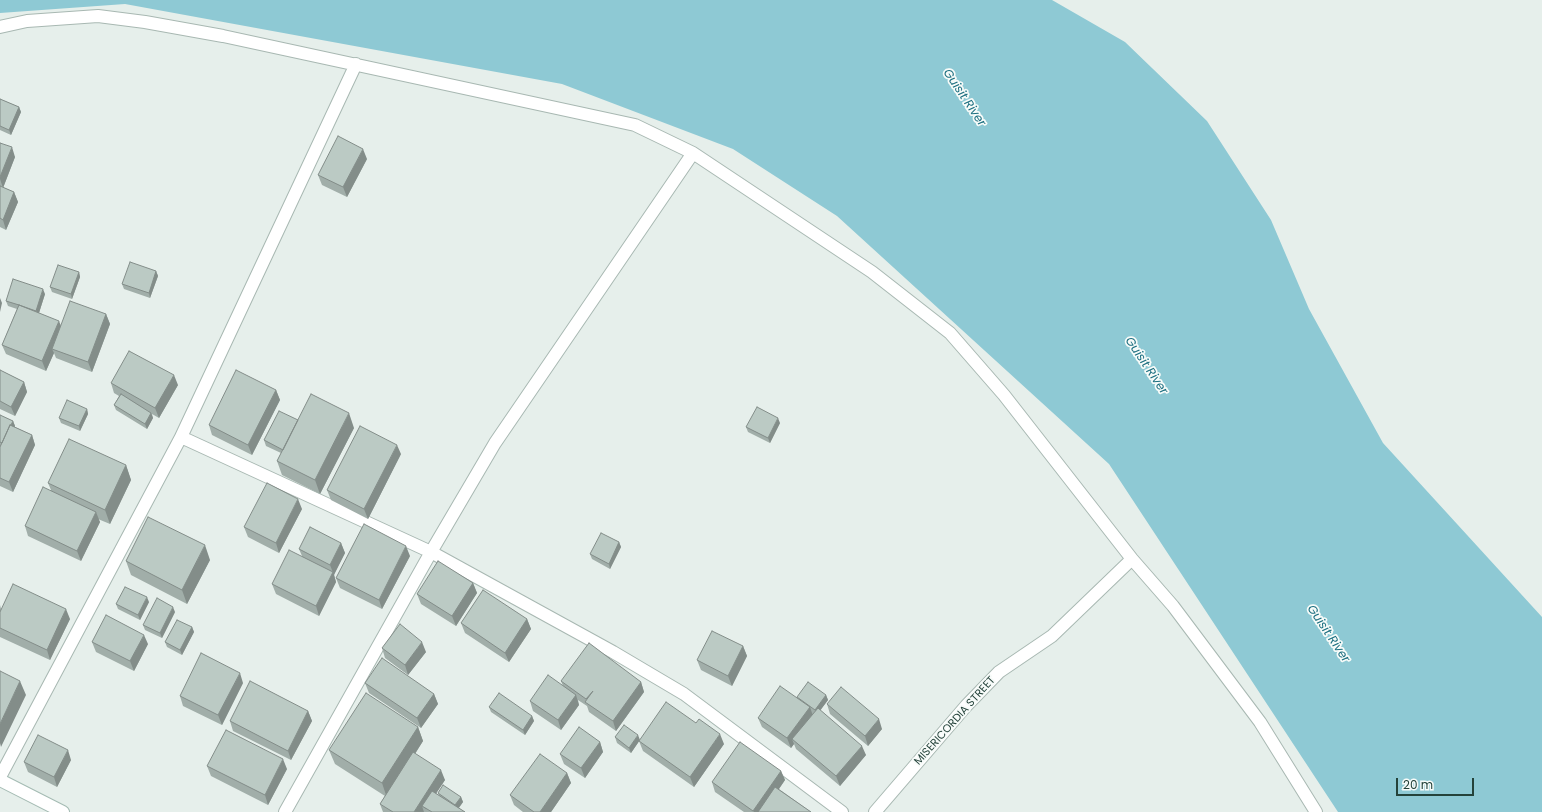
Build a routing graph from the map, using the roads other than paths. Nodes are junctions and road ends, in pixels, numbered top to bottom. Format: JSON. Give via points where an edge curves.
{"nodes":[{"id":1,"x":0,"y":27,"type":"edge"},
{"id":2,"x":356,"y":64,"type":"junction"},
{"id":3,"x":693,"y":152,"type":"junction"},
{"id":4,"x":181,"y":437,"type":"junction"},
{"id":5,"x":431,"y":552,"type":"junction"},
{"id":6,"x":1132,"y":559,"type":"junction"},
{"id":7,"x":0,"y":777,"type":"edge"},
{"id":8,"x":0,"y":780,"type":"edge"},
{"id":9,"x":63,"y":812,"type":"edge"},
{"id":10,"x":285,"y":812,"type":"edge"},
{"id":11,"x":842,"y":812,"type":"edge"},
{"id":12,"x":875,"y":812,"type":"edge"},
{"id":13,"x":1316,"y":812,"type":"edge"}],
"edges":[{"from":1,"to":2,"type":"street","via":[[27,21],[98,16],[223,36]]},
{"from":2,"to":3,"type":"street","via":[[635,125]]},
{"from":2,"to":4,"type":"street"},
{"from":3,"to":5,"type":"street","via":[[495,443]]},
{"from":3,"to":6,"type":"street","via":[[872,272],[950,333],[1004,395]]},
{"from":4,"to":5,"type":"street"},
{"from":4,"to":7,"type":"street"},
{"from":5,"to":10,"type":"street"},
{"from":5,"to":11,"type":"street","via":[[684,694]]},
{"from":6,"to":12,"type":"street","name":"MISERICORDIA STREET","via":[[1052,636],[999,672],[966,706]]},
{"from":6,"to":13,"type":"street","via":[[1173,606],[1260,722]]},
{"from":8,"to":9,"type":"street"}]}
